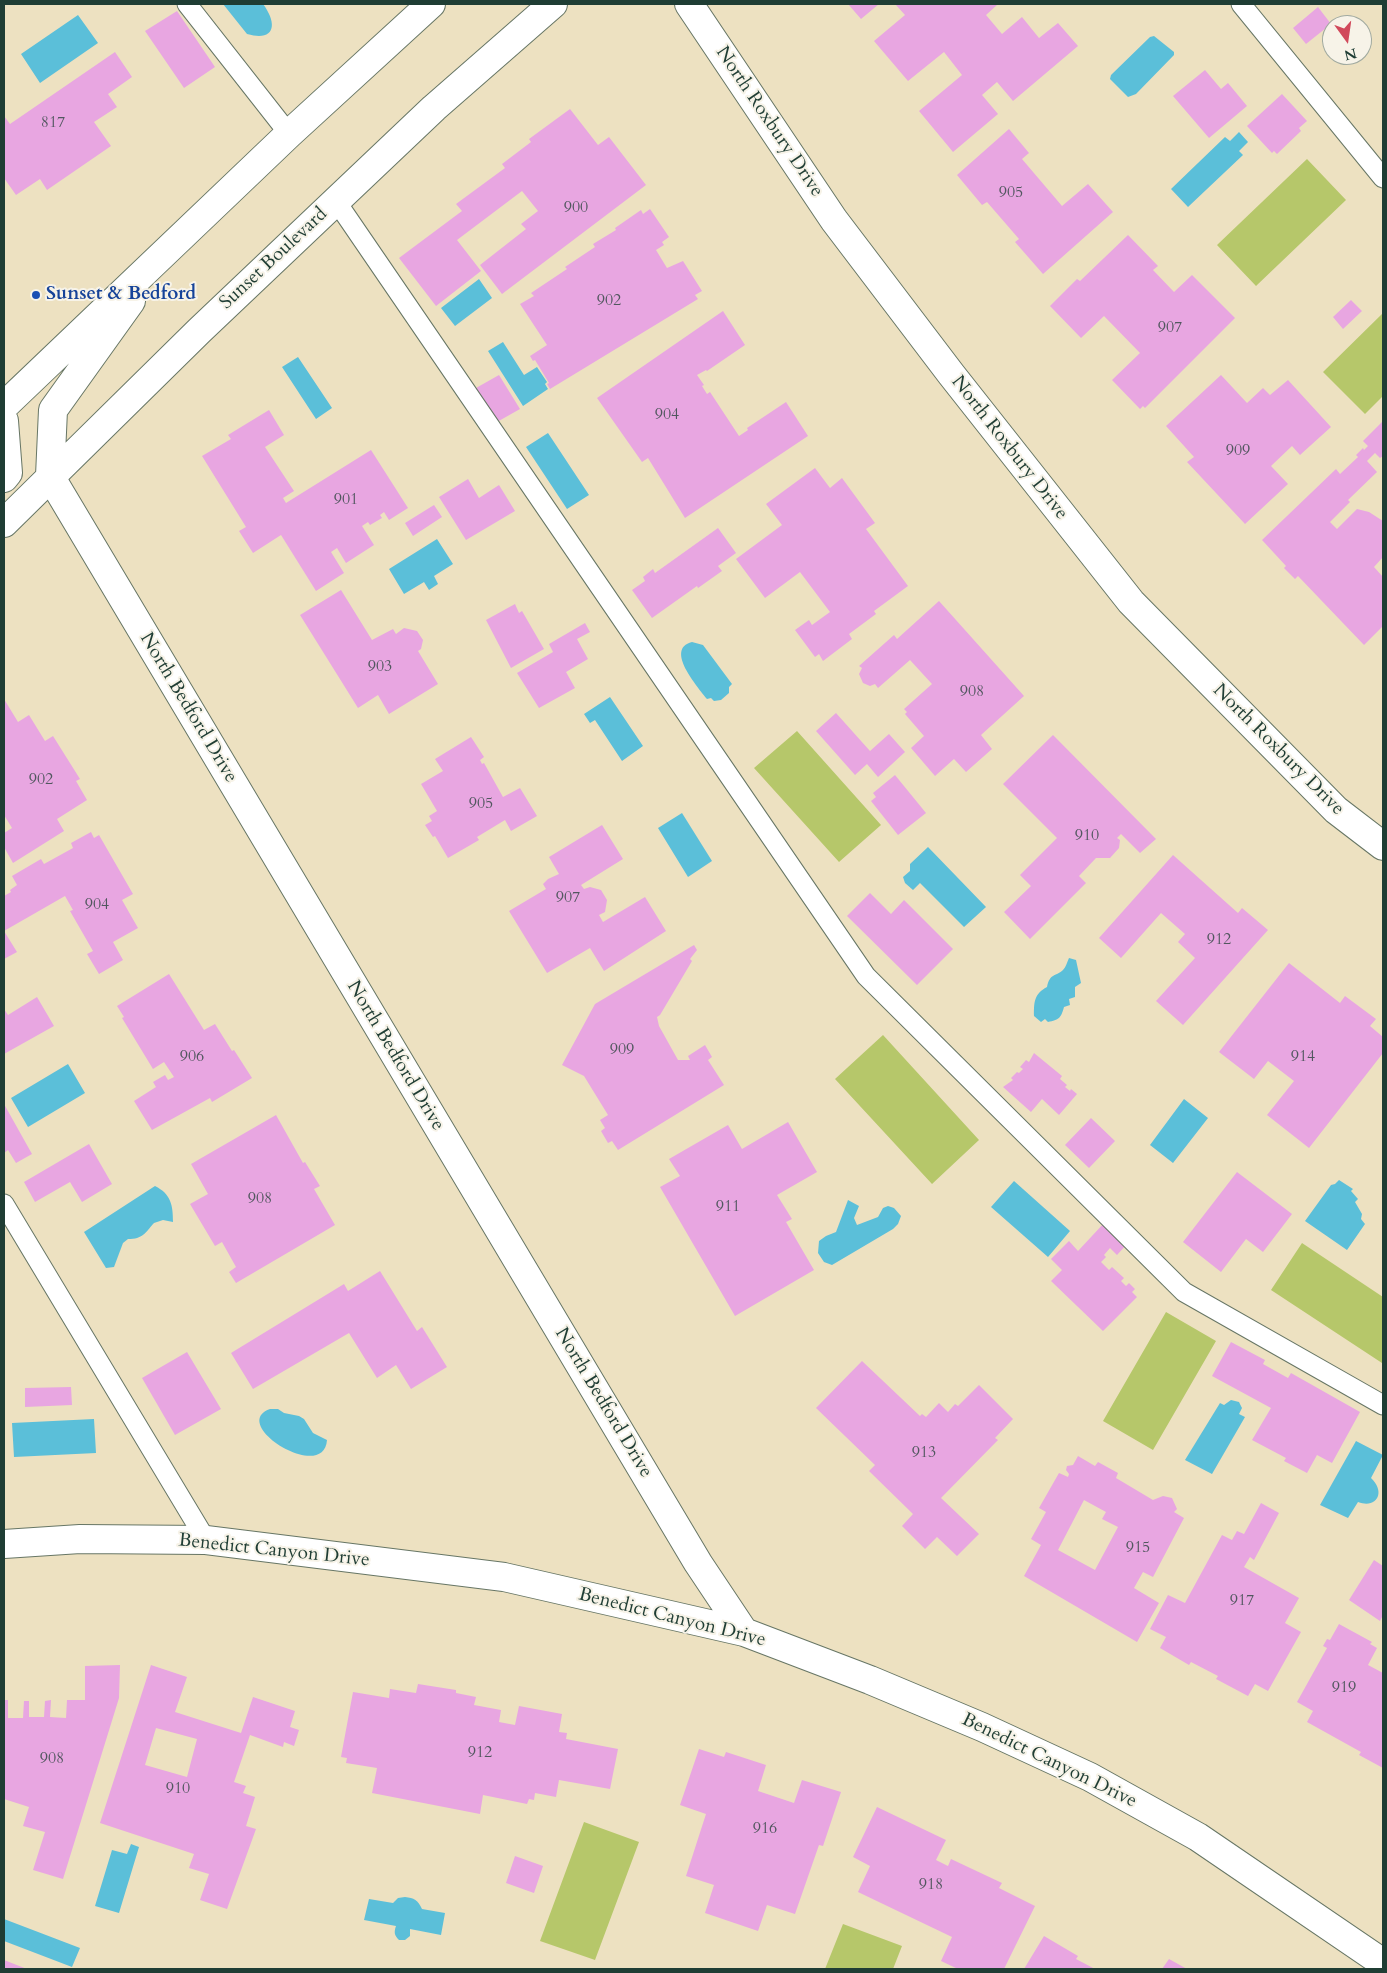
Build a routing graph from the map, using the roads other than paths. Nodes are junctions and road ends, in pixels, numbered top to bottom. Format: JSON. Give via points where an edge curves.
{"nodes":[{"id":1,"x":187,"y":4,"type":"edge"},
{"id":2,"x":430,"y":4,"type":"edge"},
{"id":3,"x":525,"y":4,"type":"edge"},
{"id":4,"x":553,"y":4,"type":"edge"},
{"id":5,"x":689,"y":4,"type":"edge"},
{"id":6,"x":1241,"y":4,"type":"edge"},
{"id":7,"x":434,"y":108,"type":"junction"},
{"id":8,"x":289,"y":134,"type":"junction"},
{"id":9,"x":1383,"y":178,"type":"edge"},
{"id":10,"x":336,"y":201,"type":"junction"},
{"id":11,"x":172,"y":246,"type":"junction"},
{"id":12,"x":4,"y":406,"type":"edge"},
{"id":13,"x":4,"y":421,"type":"edge"},
{"id":14,"x":50,"y":476,"type":"junction"},
{"id":15,"x":4,"y":478,"type":"edge"},
{"id":16,"x":4,"y":523,"type":"edge"},
{"id":17,"x":1383,"y":846,"type":"edge"},
{"id":18,"x":4,"y":1204,"type":"edge"},
{"id":19,"x":1383,"y":1405,"type":"edge"},
{"id":20,"x":206,"y":1540,"type":"junction"},
{"id":21,"x":4,"y":1544,"type":"edge"},
{"id":22,"x":744,"y":1632,"type":"junction"},
{"id":23,"x":1383,"y":1963,"type":"edge"}],
"edges":[{"from":1,"to":8,"type":"lane"},
{"from":2,"to":8,"type":"street"},
{"from":3,"to":7,"type":"street"},
{"from":4,"to":7,"type":"street","name":"Sunset Boulevard"},
{"from":5,"to":17,"type":"street","name":"North Roxbury Drive","via":[[834,220],[1131,602],[1336,810]]},
{"from":6,"to":9,"type":"lane"},
{"from":7,"to":10,"type":"street","name":"Sunset Boulevard"},
{"from":8,"to":11,"type":"street"},
{"from":10,"to":14,"type":"street","name":"Sunset Boulevard"},
{"from":10,"to":19,"type":"lane","via":[[866,976],[1184,1292]]},
{"from":11,"to":12,"type":"street"},
{"from":11,"to":14,"type":"street","via":[[53,410]]},
{"from":13,"to":15,"type":"street","via":[[8,473]]},
{"from":14,"to":16,"type":"street","name":"Sunset Boulevard"},
{"from":14,"to":22,"type":"street","name":"North Bedford Drive","via":[[693,1555]]},
{"from":18,"to":20,"type":"lane"},
{"from":20,"to":21,"type":"street","name":"Benedict Canyon Drive","via":[[80,1539]]},
{"from":20,"to":22,"type":"street","name":"Benedict Canyon Drive","via":[[504,1577]]},
{"from":22,"to":23,"type":"street","name":"Benedict Canyon Drive","via":[[870,1680],[1090,1777],[1198,1837]]}]}
